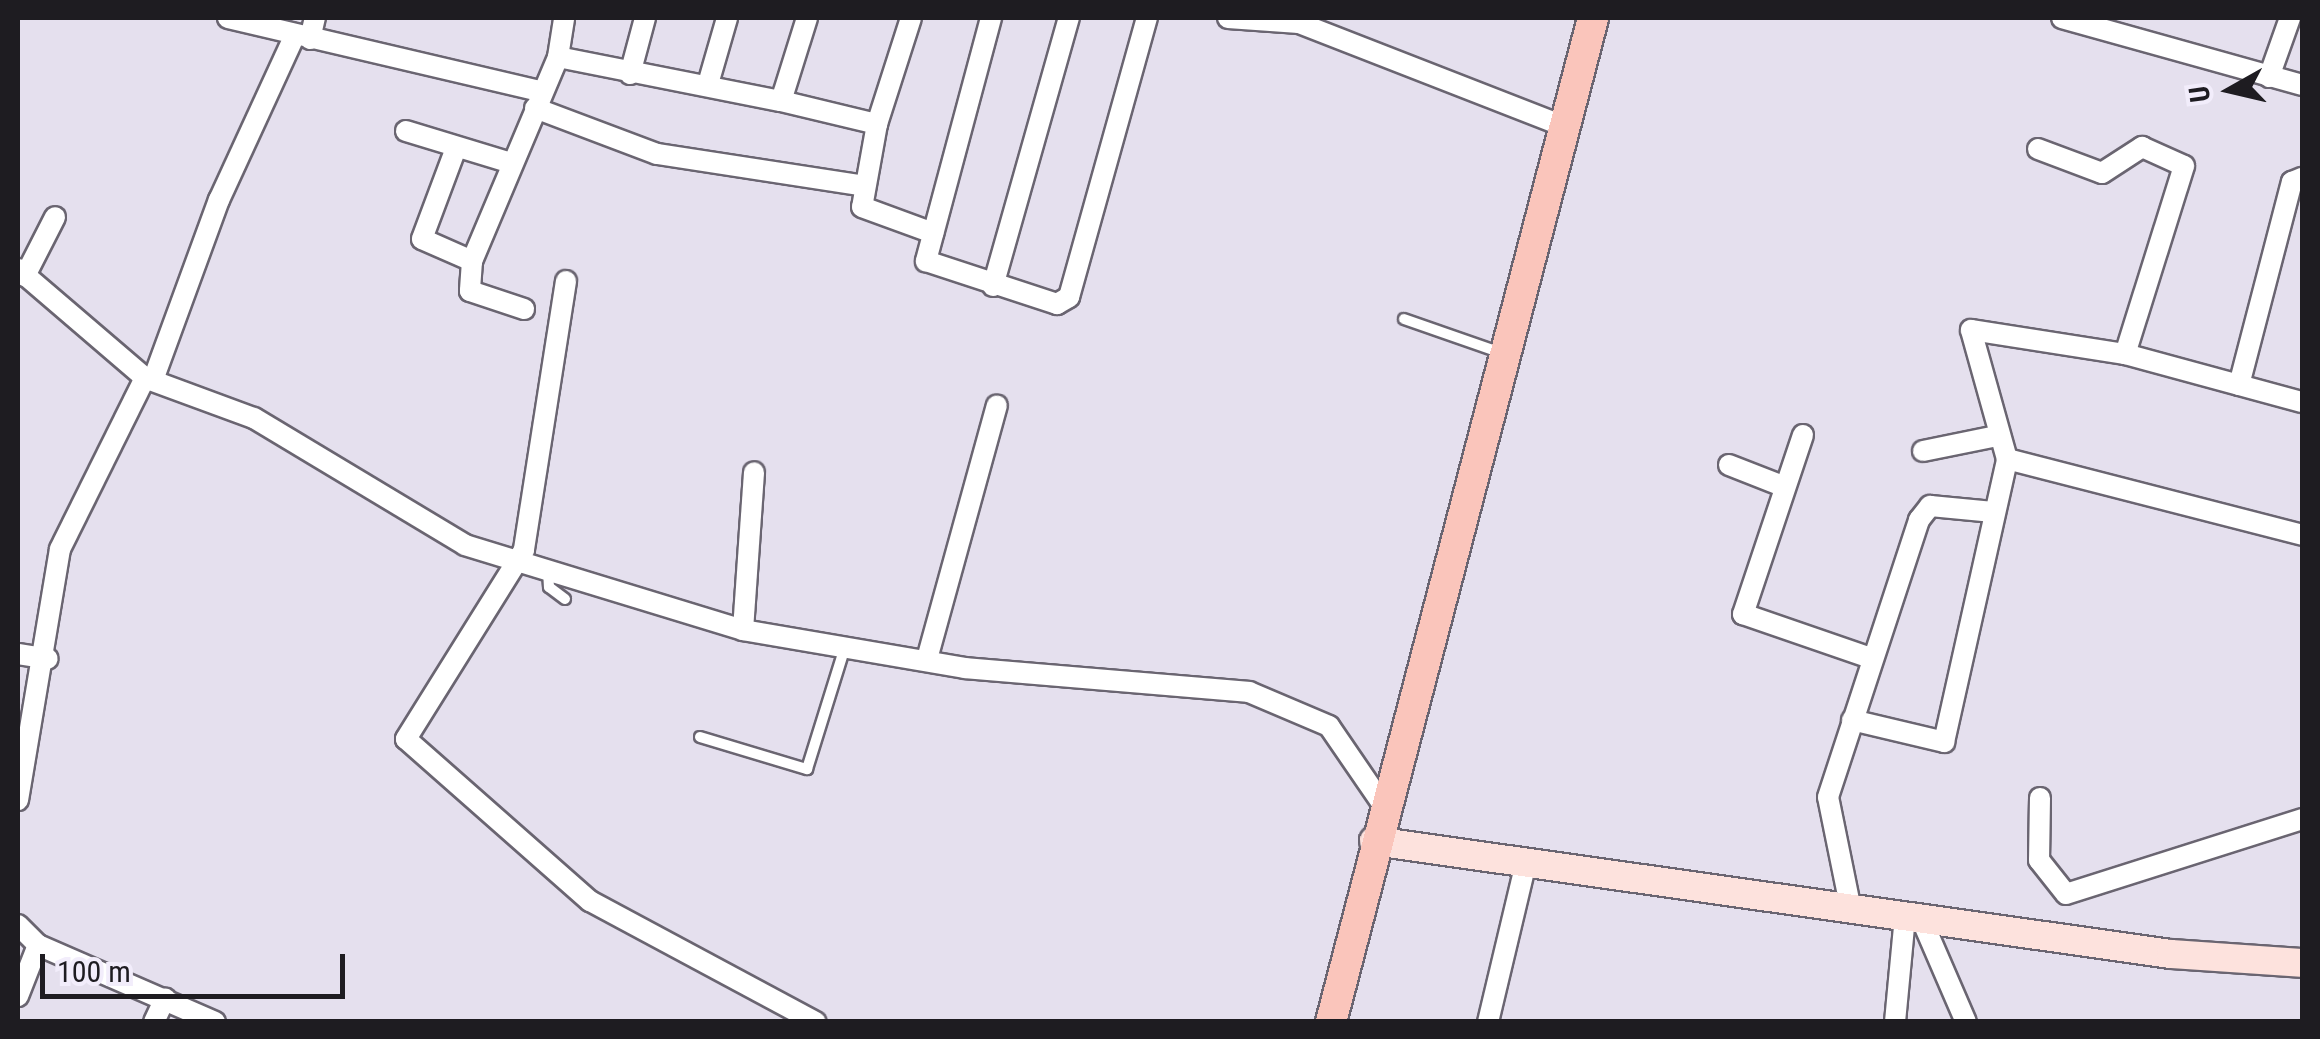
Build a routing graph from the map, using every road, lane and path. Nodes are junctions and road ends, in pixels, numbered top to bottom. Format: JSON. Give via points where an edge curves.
{"nodes":[{"id":1,"x":228,"y":18,"type":"edge"},
{"id":2,"x":315,"y":18,"type":"edge"},
{"id":3,"x":564,"y":18,"type":"edge"},
{"id":4,"x":645,"y":18,"type":"edge"},
{"id":5,"x":727,"y":18,"type":"edge"},
{"id":6,"x":807,"y":18,"type":"edge"},
{"id":7,"x":911,"y":18,"type":"edge"},
{"id":8,"x":992,"y":18,"type":"edge"},
{"id":9,"x":1069,"y":18,"type":"edge"},
{"id":10,"x":1147,"y":18,"type":"edge"},
{"id":11,"x":1228,"y":18,"type":"edge"},
{"id":12,"x":1594,"y":18,"type":"edge"},
{"id":13,"x":2062,"y":18,"type":"edge"},
{"id":14,"x":2290,"y":18,"type":"edge"},
{"id":15,"x":1298,"y":20,"type":"edge"},
{"id":16,"x":302,"y":37,"type":"junction"},
{"id":17,"x":558,"y":57,"type":"junction"},
{"id":18,"x":630,"y":74,"type":"junction"},
{"id":19,"x":2269,"y":77,"type":"junction"},
{"id":20,"x":708,"y":84,"type":"junction"},
{"id":21,"x":2302,"y":84,"type":"edge"},
{"id":22,"x":538,"y":100,"type":"junction"},
{"id":23,"x":782,"y":101,"type":"junction"},
{"id":24,"x":877,"y":124,"type":"junction"},
{"id":25,"x":1563,"y":126,"type":"junction"},
{"id":26,"x":406,"y":131,"type":"dead end"},
{"id":27,"x":456,"y":148,"type":"junction"},
{"id":28,"x":2038,"y":149,"type":"dead end"},
{"id":29,"x":512,"y":163,"type":"junction"},
{"id":30,"x":2302,"y":178,"type":"edge"},
{"id":31,"x":865,"y":186,"type":"junction"},
{"id":32,"x":55,"y":217,"type":"dead end"},
{"id":33,"x":933,"y":232,"type":"junction"},
{"id":34,"x":472,"y":261,"type":"junction"},
{"id":35,"x":21,"y":273,"type":"edge"},
{"id":36,"x":566,"y":282,"type":"dead end"},
{"id":37,"x":993,"y":286,"type":"junction"},
{"id":38,"x":524,"y":309,"type":"dead end"},
{"id":39,"x":1404,"y":318,"type":"dead end"},
{"id":40,"x":1499,"y":352,"type":"junction"},
{"id":41,"x":2125,"y":354,"type":"junction"},
{"id":42,"x":149,"y":379,"type":"junction"},
{"id":43,"x":2239,"y":385,"type":"junction"},
{"id":44,"x":2302,"y":402,"type":"edge"},
{"id":45,"x":996,"y":405,"type":"dead end"},
{"id":46,"x":1803,"y":434,"type":"dead end"},
{"id":47,"x":1997,"y":436,"type":"junction"},
{"id":48,"x":1924,"y":451,"type":"dead end"},
{"id":49,"x":2006,"y":459,"type":"junction"},
{"id":50,"x":1729,"y":465,"type":"dead end"},
{"id":51,"x":754,"y":472,"type":"dead end"},
{"id":52,"x":1785,"y":488,"type":"junction"},
{"id":53,"x":1994,"y":512,"type":"junction"},
{"id":54,"x":2302,"y":536,"type":"edge"},
{"id":55,"x":519,"y":562,"type":"junction"},
{"id":56,"x":548,"y":568,"type":"junction"},
{"id":57,"x":565,"y":600,"type":"dead end"},
{"id":58,"x":743,"y":630,"type":"junction"},
{"id":59,"x":845,"y":648,"type":"junction"},
{"id":60,"x":18,"y":654,"type":"edge"},
{"id":61,"x":1871,"y":658,"type":"junction"},
{"id":62,"x":48,"y":659,"type":"junction"},
{"id":63,"x":927,"y":659,"type":"junction"},
{"id":64,"x":1852,"y":720,"type":"junction"},
{"id":65,"x":700,"y":737,"type":"dead end"},
{"id":66,"x":24,"y":752,"type":"edge"},
{"id":67,"x":2040,"y":798,"type":"dead end"},
{"id":68,"x":18,"y":800,"type":"edge"},
{"id":69,"x":2302,"y":819,"type":"edge"},
{"id":70,"x":1378,"y":820,"type":"junction"},
{"id":71,"x":1526,"y":863,"type":"junction"},
{"id":72,"x":1851,"y":910,"type":"junction"},
{"id":73,"x":1913,"y":917,"type":"junction"},
{"id":74,"x":18,"y":925,"type":"edge"},
{"id":75,"x":38,"y":945,"type":"junction"},
{"id":76,"x":2302,"y":964,"type":"edge"},
{"id":77,"x":18,"y":996,"type":"edge"},
{"id":78,"x":164,"y":998,"type":"junction"},
{"id":79,"x":154,"y":1022,"type":"edge"},
{"id":80,"x":215,"y":1022,"type":"edge"},
{"id":81,"x":816,"y":1022,"type":"edge"},
{"id":82,"x":1331,"y":1022,"type":"edge"},
{"id":83,"x":1488,"y":1022,"type":"edge"},
{"id":84,"x":1896,"y":1022,"type":"edge"},
{"id":85,"x":1966,"y":1022,"type":"edge"}],
"edges":[{"from":1,"to":16,"type":"street"},
{"from":2,"to":16,"type":"street"},
{"from":3,"to":17,"type":"street"},
{"from":4,"to":18,"type":"street"},
{"from":5,"to":20,"type":"street"},
{"from":6,"to":23,"type":"street"},
{"from":7,"to":24,"type":"street"},
{"from":8,"to":33,"type":"street"},
{"from":9,"to":37,"type":"street"},
{"from":10,"to":37,"type":"street","via":[[1069,297],[1057,304]]},
{"from":11,"to":15,"type":"street"},
{"from":12,"to":25,"type":"main road"},
{"from":13,"to":19,"type":"street"},
{"from":14,"to":19,"type":"street"},
{"from":15,"to":25,"type":"street"},
{"from":16,"to":22,"type":"street"},
{"from":16,"to":42,"type":"street","via":[[219,200]]},
{"from":17,"to":18,"type":"street"},
{"from":17,"to":22,"type":"street"},
{"from":18,"to":20,"type":"street"},
{"from":19,"to":21,"type":"street"},
{"from":20,"to":23,"type":"street"},
{"from":22,"to":29,"type":"street"},
{"from":22,"to":31,"type":"street","via":[[657,154]]},
{"from":23,"to":24,"type":"street"},
{"from":24,"to":31,"type":"street"},
{"from":25,"to":40,"type":"main road"},
{"from":26,"to":27,"type":"street"},
{"from":27,"to":29,"type":"street"},
{"from":27,"to":34,"type":"street","via":[[420,234]]},
{"from":28,"to":41,"type":"street","via":[[2102,173],[2142,148],[2184,166]]},
{"from":29,"to":34,"type":"street"},
{"from":30,"to":43,"type":"street","via":[[2292,182]]},
{"from":31,"to":33,"type":"street","via":[[866,212]]},
{"from":32,"to":35,"type":"street"},
{"from":33,"to":37,"type":"street","via":[[929,265]]},
{"from":34,"to":38,"type":"street","via":[[470,291]]},
{"from":35,"to":42,"type":"street"},
{"from":36,"to":55,"type":"street"},
{"from":39,"to":40,"type":"lane"},
{"from":40,"to":70,"type":"main road"},
{"from":41,"to":43,"type":"street"},
{"from":41,"to":47,"type":"street","via":[[1972,330]]},
{"from":42,"to":55,"type":"street","via":[[254,418],[444,537]]},
{"from":42,"to":62,"type":"street","via":[[60,548]]},
{"from":43,"to":44,"type":"street"},
{"from":45,"to":63,"type":"street"},
{"from":46,"to":52,"type":"street"},
{"from":47,"to":48,"type":"street"},
{"from":47,"to":49,"type":"street"},
{"from":49,"to":53,"type":"street"},
{"from":49,"to":54,"type":"street"},
{"from":50,"to":52,"type":"street"},
{"from":51,"to":58,"type":"street"},
{"from":52,"to":61,"type":"street","via":[[1743,614]]},
{"from":53,"to":61,"type":"street","via":[[1924,507]]},
{"from":53,"to":64,"type":"street","via":[[1944,742]]},
{"from":55,"to":56,"type":"street"},
{"from":55,"to":81,"type":"street","via":[[406,739],[590,901]]},
{"from":56,"to":57,"type":"lane","via":[[549,586]]},
{"from":56,"to":58,"type":"street"},
{"from":58,"to":59,"type":"street"},
{"from":59,"to":63,"type":"street"},
{"from":59,"to":65,"type":"lane","via":[[807,770]]},
{"from":60,"to":62,"type":"street"},
{"from":61,"to":64,"type":"street"},
{"from":62,"to":66,"type":"street"},
{"from":63,"to":70,"type":"street","via":[[1249,692],[1329,726]]},
{"from":64,"to":72,"type":"street","via":[[1828,797]]},
{"from":66,"to":68,"type":"street"},
{"from":67,"to":69,"type":"street","via":[[2039,860],[2066,894]]},
{"from":70,"to":71,"type":"street"},
{"from":70,"to":82,"type":"main road"},
{"from":71,"to":72,"type":"street"},
{"from":71,"to":83,"type":"street"},
{"from":72,"to":73,"type":"street"},
{"from":73,"to":76,"type":"street"},
{"from":73,"to":84,"type":"street"},
{"from":73,"to":85,"type":"street"},
{"from":74,"to":75,"type":"street"},
{"from":75,"to":77,"type":"street"},
{"from":75,"to":78,"type":"street"},
{"from":78,"to":79,"type":"street"},
{"from":78,"to":80,"type":"street"}]}
